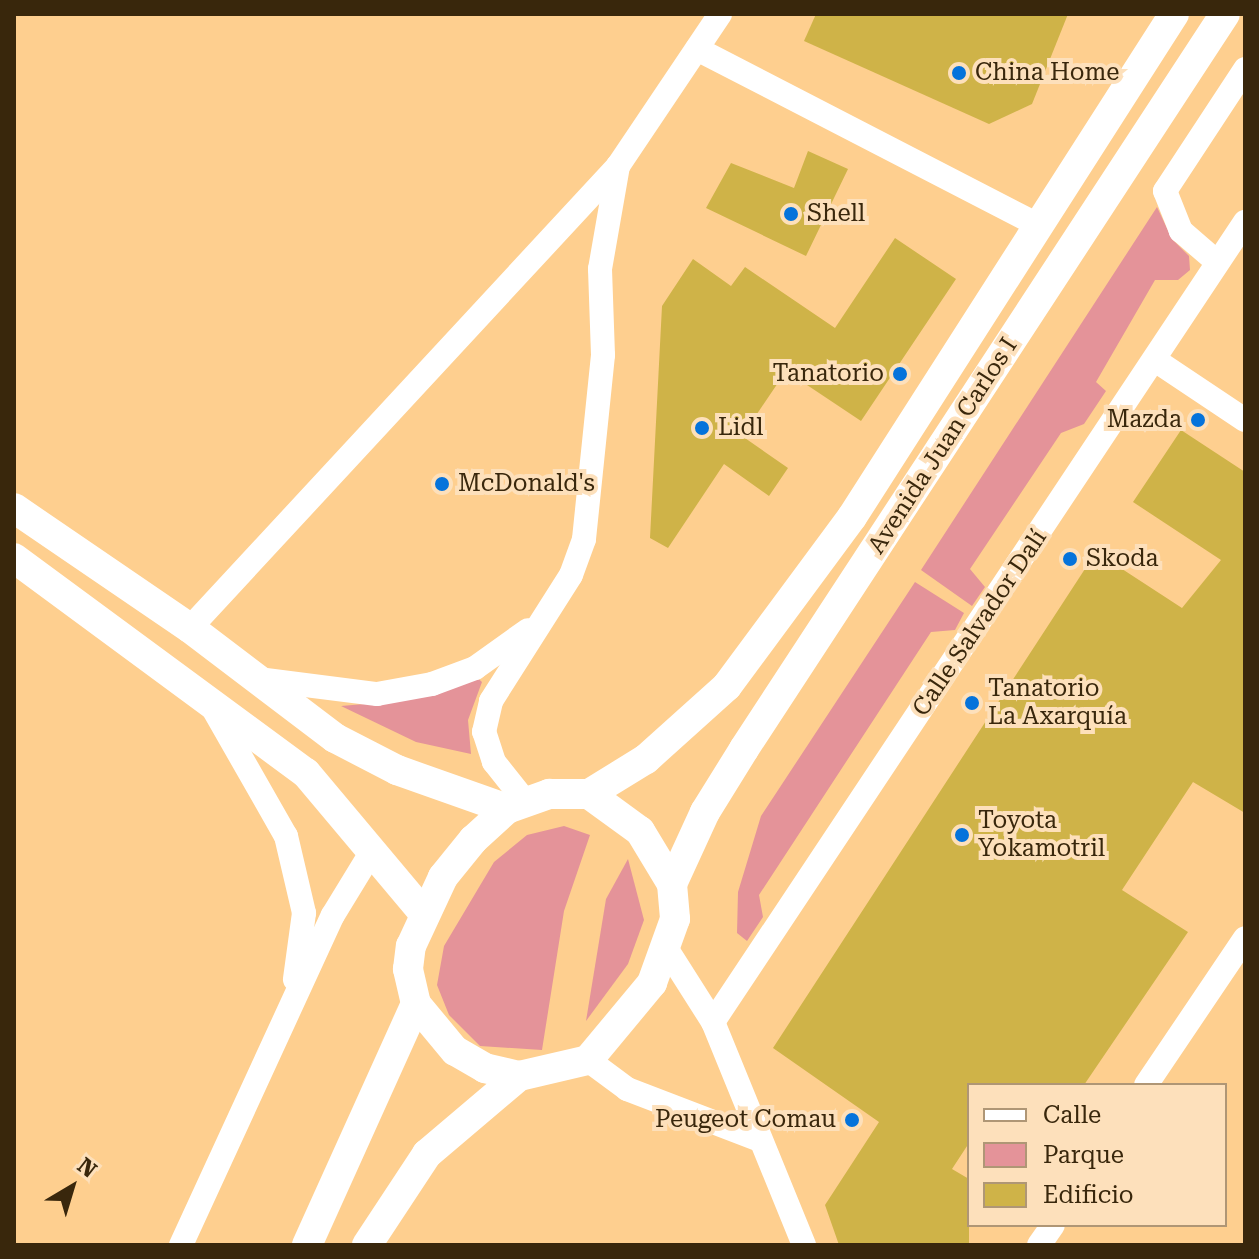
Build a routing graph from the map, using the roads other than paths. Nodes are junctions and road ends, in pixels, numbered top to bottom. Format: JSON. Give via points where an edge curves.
{"nodes":[{"id":1,"x":720,"y":14,"type":"edge"},
{"id":2,"x":1174,"y":14,"type":"edge"},
{"id":3,"x":1225,"y":14,"type":"edge"},
{"id":4,"x":697,"y":49,"type":"junction"},
{"id":5,"x":1245,"y":69,"type":"edge"},
{"id":6,"x":618,"y":166,"type":"junction"},
{"id":7,"x":1245,"y":222,"type":"edge"},
{"id":8,"x":1036,"y":224,"type":"junction"},
{"id":9,"x":1217,"y":262,"type":"junction"},
{"id":10,"x":1155,"y":360,"type":"junction"},
{"id":11,"x":1245,"y":420,"type":"edge"},
{"id":12,"x":14,"y":508,"type":"edge"},
{"id":13,"x":14,"y":558,"type":"edge"},
{"id":14,"x":540,"y":621,"type":"junction"},
{"id":15,"x":190,"y":628,"type":"junction"},
{"id":16,"x":257,"y":679,"type":"junction"},
{"id":17,"x":207,"y":699,"type":"junction"},
{"id":18,"x":589,"y":794,"type":"junction"},
{"id":19,"x":516,"y":805,"type":"junction"},
{"id":20,"x":372,"y":851,"type":"junction"},
{"id":21,"x":672,"y":884,"type":"junction"},
{"id":22,"x":425,"y":915,"type":"junction"},
{"id":23,"x":1245,"y":938,"type":"edge"},
{"id":24,"x":666,"y":948,"type":"junction"},
{"id":25,"x":292,"y":1001,"type":"junction"},
{"id":26,"x":416,"y":1004,"type":"junction"},
{"id":27,"x":713,"y":1022,"type":"junction"},
{"id":28,"x":588,"y":1060,"type":"junction"},
{"id":29,"x":519,"y":1076,"type":"junction"},
{"id":30,"x":1147,"y":1083,"type":"edge"},
{"id":31,"x":757,"y":1139,"type":"junction"},
{"id":32,"x":1052,"y":1227,"type":"edge"},
{"id":33,"x":181,"y":1245,"type":"edge"},
{"id":34,"x":307,"y":1245,"type":"edge"},
{"id":35,"x":367,"y":1245,"type":"edge"},
{"id":36,"x":804,"y":1245,"type":"edge"},
{"id":37,"x":1039,"y":1245,"type":"edge"}],
"edges":[{"from":1,"to":4,"type":"street"},
{"from":2,"to":8,"type":"street","name":"Avenida Juan Carlos I"},
{"from":3,"to":21,"type":"street","name":"Avenida Juan Carlos I","via":[[744,749],[705,812]]},
{"from":4,"to":6,"type":"street"},
{"from":4,"to":8,"type":"street"},
{"from":5,"to":9,"type":"street","via":[[1165,191],[1181,231]]},
{"from":6,"to":14,"type":"street","via":[[600,269],[603,355],[584,539],[571,575]]},
{"from":6,"to":15,"type":"street"},
{"from":7,"to":9,"type":"street","name":"Calle Salvador Dalí"},
{"from":8,"to":18,"type":"street","name":"Avenida Juan Carlos I","via":[[852,517],[727,686],[646,759]]},
{"from":9,"to":10,"type":"street","name":"Calle Salvador Dalí"},
{"from":10,"to":11,"type":"street"},
{"from":10,"to":27,"type":"street","name":"Calle Salvador Dalí"},
{"from":12,"to":15,"type":"street"},
{"from":13,"to":17,"type":"street"},
{"from":14,"to":16,"type":"street","via":[[475,668],[432,684],[377,694]]},
{"from":14,"to":19,"type":"street","via":[[491,701],[484,732]]},
{"from":15,"to":16,"type":"street"},
{"from":16,"to":19,"type":"street","via":[[335,738],[397,770]]},
{"from":17,"to":20,"type":"street","via":[[306,773]]},
{"from":17,"to":25,"type":"street","via":[[264,790],[300,883],[304,913]]},
{"from":18,"to":19,"type":"street"},
{"from":18,"to":21,"type":"street","via":[[640,831]]},
{"from":19,"to":22,"type":"street","via":[[443,877]]},
{"from":20,"to":22,"type":"street"},
{"from":20,"to":25,"type":"street","via":[[348,884]]},
{"from":21,"to":24,"type":"street","via":[[675,919]]},
{"from":22,"to":26,"type":"street","via":[[408,969]]},
{"from":23,"to":30,"type":"street"},
{"from":24,"to":27,"type":"street"},
{"from":24,"to":28,"type":"street","via":[[652,983],[627,1020]]},
{"from":25,"to":33,"type":"street"},
{"from":26,"to":29,"type":"street","via":[[455,1051],[485,1068]]},
{"from":26,"to":34,"type":"street"},
{"from":27,"to":31,"type":"street"},
{"from":28,"to":29,"type":"street"},
{"from":28,"to":31,"type":"street","via":[[627,1089]]},
{"from":29,"to":35,"type":"street","via":[[427,1154]]},
{"from":31,"to":36,"type":"street"},
{"from":32,"to":37,"type":"street"}]}
